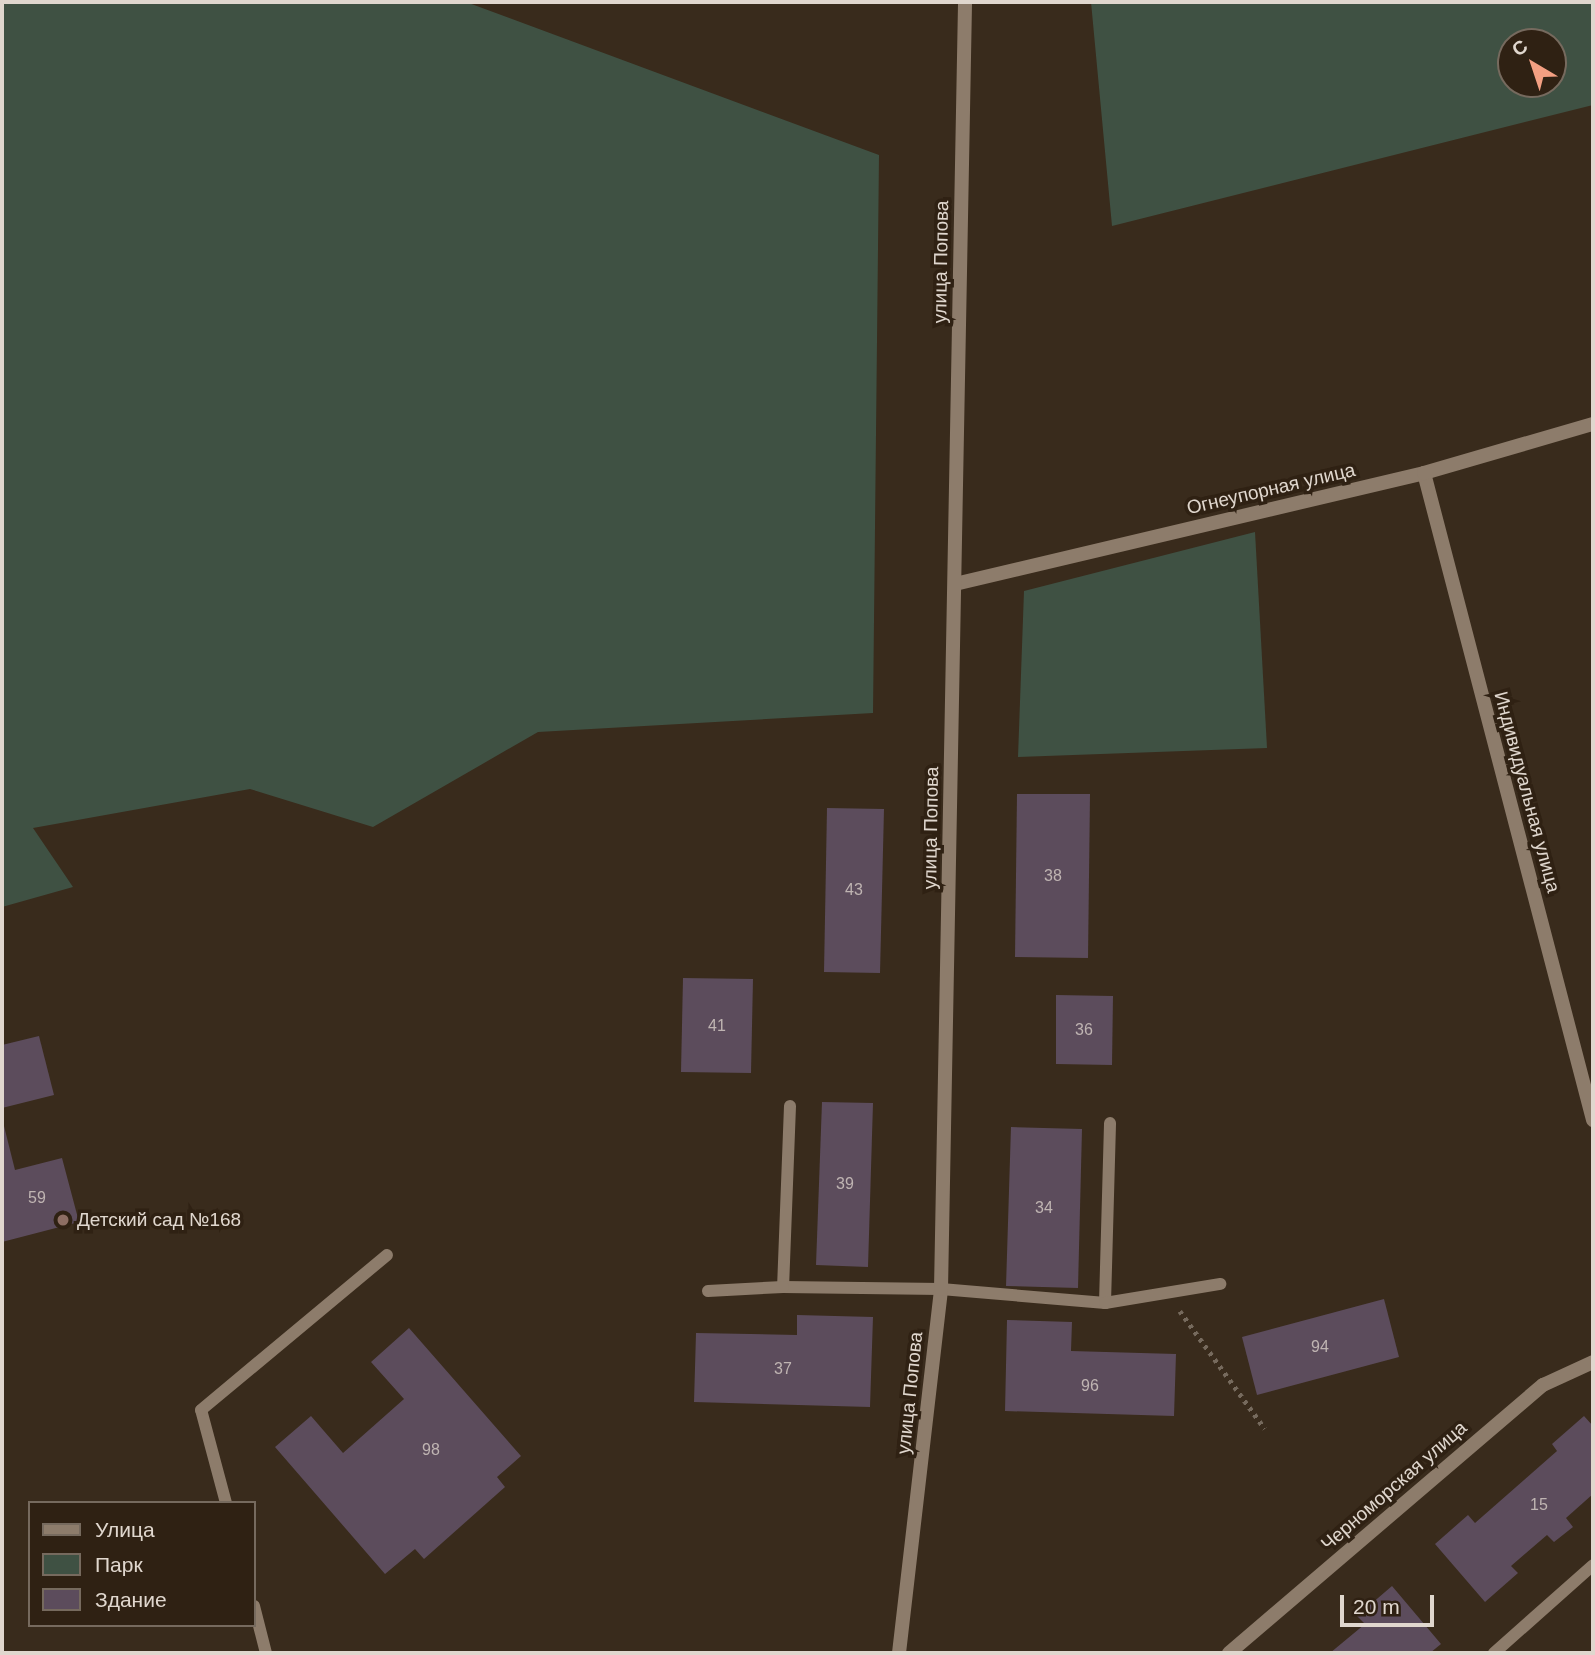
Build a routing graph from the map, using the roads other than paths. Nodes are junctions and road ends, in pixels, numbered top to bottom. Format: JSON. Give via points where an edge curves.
{"nodes":[{"id":1,"x":965,"y":2,"type":"edge"},
{"id":2,"x":1593,"y":424,"type":"edge"},
{"id":3,"x":1424,"y":473,"type":"junction"},
{"id":4,"x":955,"y":584,"type":"junction"},
{"id":5,"x":790,"y":1106,"type":"dead end"},
{"id":6,"x":1593,"y":1120,"type":"edge"},
{"id":7,"x":1110,"y":1123,"type":"dead end"},
{"id":8,"x":387,"y":1255,"type":"dead end"},
{"id":9,"x":1220,"y":1284,"type":"dead end"},
{"id":10,"x":783,"y":1287,"type":"junction"},
{"id":11,"x":941,"y":1289,"type":"junction"},
{"id":12,"x":708,"y":1291,"type":"dead end"},
{"id":13,"x":1105,"y":1303,"type":"junction"},
{"id":14,"x":1593,"y":1362,"type":"edge"},
{"id":15,"x":225,"y":1501,"type":"edge"},
{"id":16,"x":1593,"y":1565,"type":"edge"},
{"id":17,"x":256,"y":1614,"type":"edge"},
{"id":18,"x":266,"y":1653,"type":"edge"},
{"id":19,"x":898,"y":1653,"type":"edge"},
{"id":20,"x":1229,"y":1653,"type":"edge"},
{"id":21,"x":1494,"y":1653,"type":"edge"}],
"edges":[{"from":1,"to":4,"type":"street","name":"улица Попова"},
{"from":2,"to":3,"type":"street","name":"Огнеупорная улица"},
{"from":3,"to":4,"type":"street","name":"Огнеупорная улица"},
{"from":3,"to":6,"type":"street","name":"Индивидуальная улица"},
{"from":4,"to":11,"type":"street","name":"улица Попова"},
{"from":5,"to":10,"type":"lane"},
{"from":7,"to":13,"type":"lane"},
{"from":8,"to":15,"type":"lane","via":[[201,1410]]},
{"from":9,"to":13,"type":"lane"},
{"from":10,"to":11,"type":"lane"},
{"from":10,"to":12,"type":"lane"},
{"from":11,"to":13,"type":"lane"},
{"from":11,"to":19,"type":"street","name":"улица Попова"},
{"from":14,"to":20,"type":"street","name":"Черноморская улица","via":[[1543,1384]]},
{"from":16,"to":21,"type":"lane"},
{"from":17,"to":18,"type":"lane"}]}
